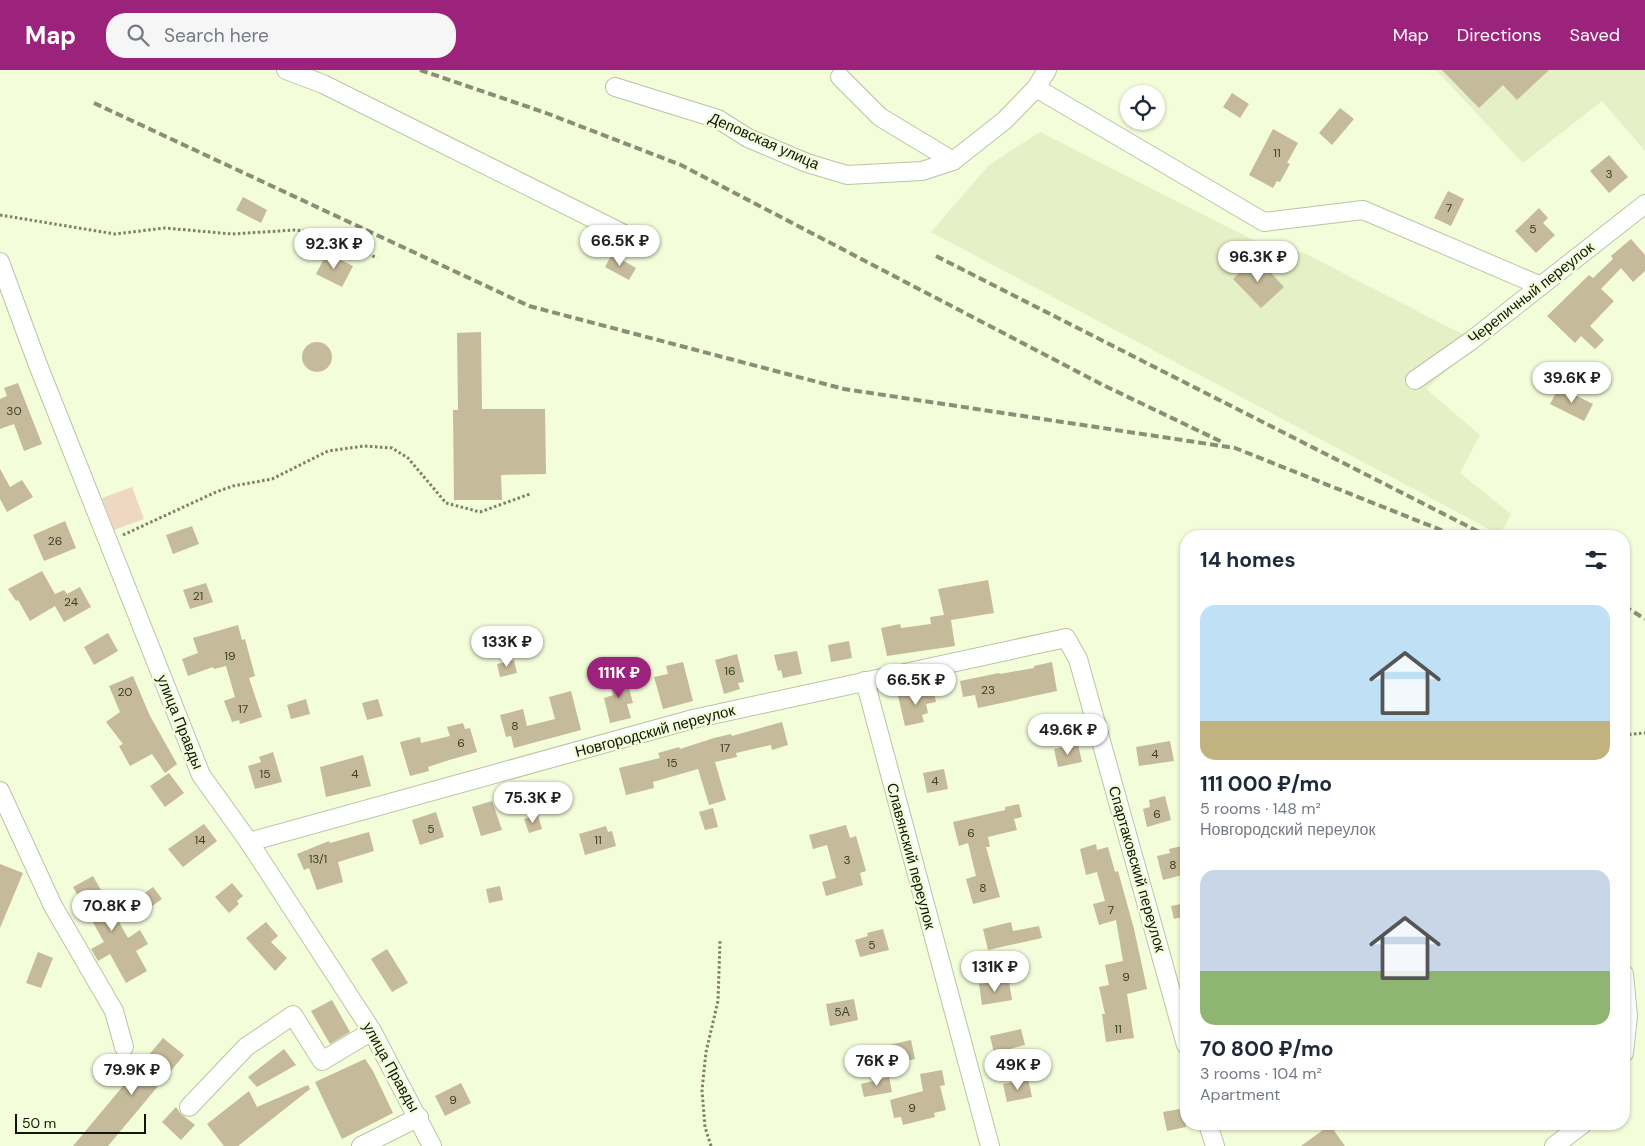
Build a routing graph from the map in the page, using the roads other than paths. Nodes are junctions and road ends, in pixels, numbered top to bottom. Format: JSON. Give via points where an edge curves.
{"nodes":[{"id":1,"x":286,"y":70,"type":"edge"},
{"id":2,"x":1047,"y":70,"type":"edge"},
{"id":3,"x":840,"y":78,"type":"dead end"},
{"id":4,"x":615,"y":86,"type":"dead end"},
{"id":5,"x":1036,"y":88,"type":"junction"},
{"id":6,"x":953,"y":161,"type":"junction"},
{"id":7,"x":1645,"y":204,"type":"edge"},
{"id":8,"x":628,"y":236,"type":"dead end"},
{"id":9,"x":0,"y":262,"type":"edge"},
{"id":10,"x":1541,"y":286,"type":"junction"},
{"id":11,"x":1415,"y":380,"type":"dead end"},
{"id":12,"x":1066,"y":638,"type":"joint"},
{"id":13,"x":865,"y":681,"type":"junction"},
{"id":14,"x":0,"y":790,"type":"edge"},
{"id":15,"x":249,"y":842,"type":"junction"},
{"id":16,"x":1180,"y":1024,"type":"edge"},
{"id":17,"x":372,"y":1031,"type":"junction"},
{"id":18,"x":124,"y":1047,"type":"dead end"},
{"id":19,"x":189,"y":1107,"type":"dead end"},
{"id":20,"x":419,"y":1117,"type":"junction"},
{"id":21,"x":1210,"y":1130,"type":"edge"},
{"id":22,"x":1575,"y":1130,"type":"edge"},
{"id":23,"x":361,"y":1146,"type":"edge"},
{"id":24,"x":432,"y":1146,"type":"edge"},
{"id":25,"x":990,"y":1146,"type":"edge"},
{"id":26,"x":1214,"y":1146,"type":"edge"},
{"id":27,"x":1554,"y":1146,"type":"edge"}],
"edges":[{"from":1,"to":8,"type":"street","via":[[323,84]]},
{"from":2,"to":5,"type":"street","name":"Деповская улица"},
{"from":3,"to":6,"type":"street","via":[[880,118]]},
{"from":4,"to":6,"type":"street","name":"Деповская улица","via":[[718,119],[748,138],[807,163],[847,175],[922,171]]},
{"from":5,"to":6,"type":"street","name":"Деповская улица","via":[[1005,120]]},
{"from":5,"to":10,"type":"street","via":[[1264,222],[1363,210]]},
{"from":7,"to":10,"type":"street","name":"Черепичный переулок"},
{"from":9,"to":15,"type":"street","name":"улица Правды","via":[[201,775]]},
{"from":10,"to":11,"type":"street","name":"Черепичный переулок"},
{"from":12,"to":13,"type":"street","name":"Новгородский переулок"},
{"from":12,"to":16,"type":"street","name":"Спартаковский переулок","via":[[1078,659]]},
{"from":13,"to":15,"type":"street","name":"Новгородский переулок","via":[[693,719]]},
{"from":13,"to":25,"type":"street","name":"Славянский переулок"},
{"from":14,"to":18,"type":"street","via":[[53,906],[114,1011]]},
{"from":15,"to":17,"type":"street","name":"улица Правды"},
{"from":17,"to":19,"type":"street","via":[[322,1061],[293,1015],[246,1047]]},
{"from":17,"to":20,"type":"street","name":"улица Правды"},
{"from":20,"to":23,"type":"street"},
{"from":20,"to":24,"type":"street","name":"улица Правды"},
{"from":21,"to":26,"type":"street"},
{"from":22,"to":27,"type":"street"}]}
